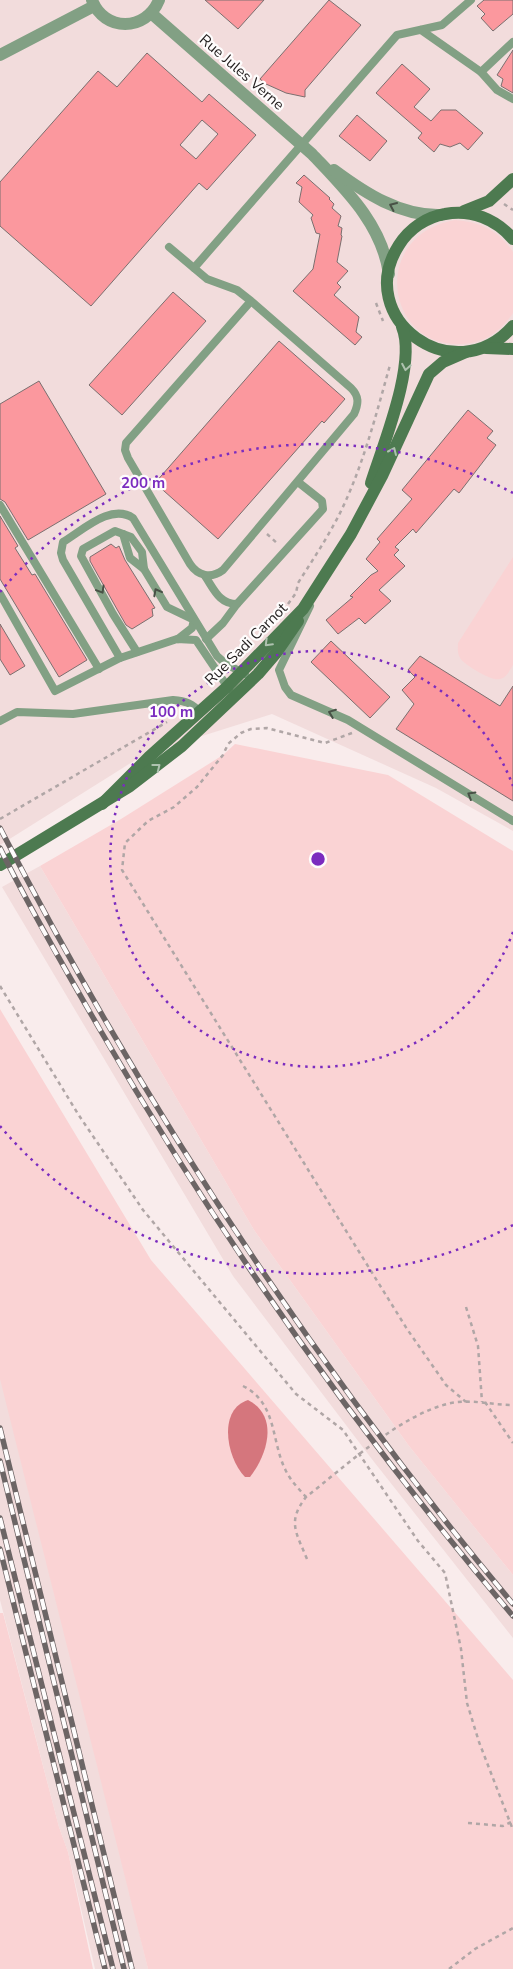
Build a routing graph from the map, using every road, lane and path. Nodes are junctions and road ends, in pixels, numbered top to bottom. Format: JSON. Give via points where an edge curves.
{"nodes":[{"id":1,"x":159,"y":0,"type":"edge"},
{"id":2,"x":471,"y":0,"type":"edge"},
{"id":3,"x":93,"y":3,"type":"edge"},
{"id":4,"x":151,"y":13,"type":"junction"},
{"id":5,"x":421,"y":30,"type":"junction"},
{"id":6,"x":513,"y":42,"type":"edge"},
{"id":7,"x":0,"y":55,"type":"edge"},
{"id":8,"x":481,"y":72,"type":"junction"},
{"id":9,"x":513,"y":99,"type":"edge"},
{"id":10,"x":300,"y":144,"type":"junction"},
{"id":11,"x":312,"y":154,"type":"junction"},
{"id":12,"x":513,"y":179,"type":"edge"},
{"id":13,"x":454,"y":213,"type":"junction"},
{"id":14,"x":441,"y":215,"type":"junction"},
{"id":15,"x":513,"y":239,"type":"edge"},
{"id":16,"x":169,"y":247,"type":"dead end"},
{"id":17,"x":194,"y":268,"type":"junction"},
{"id":18,"x":388,"y":274,"type":"junction"},
{"id":19,"x":251,"y":302,"type":"junction"},
{"id":20,"x":399,"y":320,"type":"junction"},
{"id":21,"x":513,"y":326,"type":"edge"},
{"id":22,"x":481,"y":349,"type":"junction"},
{"id":23,"x":513,"y":350,"type":"edge"},
{"id":24,"x":466,"y":352,"type":"junction"},
{"id":25,"x":298,"y":482,"type":"junction"},
{"id":26,"x":0,"y":505,"type":"edge"},
{"id":27,"x":363,"y":510,"type":"junction"},
{"id":28,"x":259,"y":527,"type":"junction"},
{"id":29,"x":123,"y":534,"type":"junction"},
{"id":30,"x":285,"y":550,"type":"junction"},
{"id":31,"x":144,"y":569,"type":"junction"},
{"id":32,"x":205,"y":576,"type":"junction"},
{"id":33,"x":0,"y":594,"type":"edge"},
{"id":34,"x":312,"y":596,"type":"junction"},
{"id":35,"x":236,"y":604,"type":"junction"},
{"id":36,"x":194,"y":620,"type":"junction"},
{"id":37,"x":177,"y":639,"type":"junction"},
{"id":38,"x":206,"y":639,"type":"junction"},
{"id":39,"x":137,"y":652,"type":"junction"},
{"id":40,"x":120,"y":658,"type":"junction"},
{"id":41,"x":99,"y":669,"type":"junction"},
{"id":42,"x":247,"y":676,"type":"junction"},
{"id":43,"x":232,"y":691,"type":"junction"},
{"id":44,"x":200,"y":714,"type":"junction"},
{"id":45,"x":175,"y":718,"type":"dead end"},
{"id":46,"x":0,"y":721,"type":"edge"},
{"id":47,"x":362,"y":728,"type":"junction"},
{"id":48,"x":102,"y":804,"type":"junction"},
{"id":49,"x":2,"y":818,"type":"edge"},
{"id":50,"x":513,"y":821,"type":"edge"},
{"id":51,"x":0,"y":865,"type":"edge"},
{"id":52,"x":0,"y":986,"type":"edge"},
{"id":53,"x":466,"y":1307,"type":"dead end"},
{"id":54,"x":243,"y":1386,"type":"dead end"},
{"id":55,"x":466,"y":1402,"type":"junction"},
{"id":56,"x":484,"y":1402,"type":"junction"},
{"id":57,"x":513,"y":1406,"type":"edge"},
{"id":58,"x":513,"y":1444,"type":"edge"},
{"id":59,"x":306,"y":1497,"type":"junction"},
{"id":60,"x":307,"y":1559,"type":"dead end"},
{"id":61,"x":513,"y":1821,"type":"edge"},
{"id":62,"x":468,"y":1823,"type":"dead end"},
{"id":63,"x":509,"y":1824,"type":"junction"},
{"id":64,"x":513,"y":1830,"type":"edge"},
{"id":65,"x":513,"y":1928,"type":"edge"},
{"id":66,"x":449,"y":1969,"type":"edge"}],
"edges":[{"from":1,"to":4,"type":"street"},
{"from":2,"to":5,"type":"lane","via":[[442,24]]},
{"from":3,"to":4,"type":"street","via":[[107,20],[121,24],[135,24]]},
{"from":3,"to":7,"type":"street"},
{"from":4,"to":10,"type":"street","name":"Rue Jules Verne"},
{"from":5,"to":8,"type":"lane"},
{"from":5,"to":10,"type":"lane","via":[[397,35]]},
{"from":6,"to":8,"type":"lane"},
{"from":8,"to":9,"type":"lane","via":[[497,90]]},
{"from":10,"to":11,"type":"street","name":"Rue Jules Verne"},
{"from":10,"to":17,"type":"lane"},
{"from":14,"to":11,"type":"street","name":"Rue Jules Verne","one_way":true,"via":[[416,213],[385,202],[362,190]]},
{"from":11,"to":18,"type":"street","name":"Rue Jules Verne","via":[[379,236]]},
{"from":12,"to":13,"type":"main road","via":[[489,201]]},
{"from":13,"to":14,"type":"main road"},
{"from":13,"to":15,"type":"main road","via":[[484,218],[498,225]]},
{"from":14,"to":18,"type":"main road","via":[[422,223],[405,236],[394,254]]},
{"from":16,"to":17,"type":"lane"},
{"from":17,"to":19,"type":"lane","via":[[207,279],[237,290]]},
{"from":18,"to":20,"type":"main road","name":"Rue Sadi Carnot","via":[[389,294]]},
{"from":19,"to":25,"type":"lane","via":[[357,394],[354,414]]},
{"from":19,"to":32,"type":"lane","via":[[126,443],[124,450],[190,564]]},
{"from":20,"to":24,"type":"main road","via":[[413,336],[431,347],[445,352]]},
{"from":20,"to":27,"type":"main road","name":"Rue Sadi Carnot","one_way":true,"via":[[406,341],[407,364]]},
{"from":21,"to":22,"type":"main road","via":[[502,338]]},
{"from":22,"to":23,"type":"main road"},
{"from":22,"to":24,"type":"main road"},
{"from":27,"to":24,"type":"main road","name":"Rue Sadi Carnot","one_way":true,"via":[[429,374],[443,362]]},
{"from":25,"to":28,"type":"lane"},
{"from":25,"to":30,"type":"lane","via":[[322,501],[323,509]]},
{"from":26,"to":41,"type":"lane"},
{"from":27,"to":34,"type":"main road","name":"Rue Sadi Carnot"},
{"from":28,"to":30,"type":"path"},
{"from":28,"to":32,"type":"lane","via":[[223,570]]},
{"from":29,"to":31,"type":"lane","via":[[130,558]]},
{"from":29,"to":31,"type":"lane","via":[[134,540],[142,552]]},
{"from":29,"to":39,"type":"lane","one_way":true,"via":[[111,533],[83,549],[82,556]]},
{"from":30,"to":35,"type":"lane"},
{"from":36,"to":31,"type":"lane","one_way":true,"via":[[167,608]]},
{"from":32,"to":35,"type":"lane","via":[[221,600]]},
{"from":33,"to":41,"type":"lane","via":[[55,691]]},
{"from":34,"to":42,"type":"main road","name":"Rue Sadi Carnot"},
{"from":47,"to":34,"type":"lane","one_way":true,"via":[[291,694],[280,677],[281,663],[302,625]]},
{"from":35,"to":38,"type":"lane"},
{"from":36,"to":37,"type":"lane","via":[[188,633]]},
{"from":36,"to":38,"type":"lane"},
{"from":36,"to":40,"type":"lane","via":[[133,518],[123,513],[110,513],[64,542],[61,553]]},
{"from":37,"to":39,"type":"lane"},
{"from":37,"to":43,"type":"lane","via":[[200,643]]},
{"from":38,"to":42,"type":"lane","via":[[221,661]]},
{"from":39,"to":40,"type":"lane"},
{"from":40,"to":41,"type":"lane"},
{"from":42,"to":43,"type":"main road","name":"Rue Sadi Carnot"},
{"from":43,"to":44,"type":"main road","name":"Rue Sadi Carnot"},
{"from":48,"to":43,"type":"main road","name":"Rue Sadi Carnot","one_way":true,"via":[[169,757]]},
{"from":44,"to":46,"type":"lane","via":[[195,706],[173,700],[73,714],[17,712]]},
{"from":44,"to":48,"type":"main road","name":"Rue Sadi Carnot","via":[[143,762]]},
{"from":45,"to":49,"type":"path"},
{"from":50,"to":47,"type":"lane","one_way":true},
{"from":47,"to":55,"type":"path","via":[[324,743],[267,728],[241,733],[228,744],[197,787],[174,807],[148,821],[125,843],[122,870],[407,1329],[446,1385]]},
{"from":48,"to":51,"type":"main road","name":"Rue Sadi Carnot"},
{"from":52,"to":63,"type":"path","via":[[78,1114],[143,1210],[296,1394],[343,1430],[418,1541],[445,1573],[461,1649],[467,1703]]},
{"from":53,"to":56,"type":"path","via":[[478,1346]]},
{"from":54,"to":59,"type":"path","via":[[257,1395],[264,1407],[276,1434],[284,1468]]},
{"from":55,"to":56,"type":"path"},
{"from":55,"to":59,"type":"path","via":[[428,1410],[402,1424]]},
{"from":56,"to":57,"type":"path"},
{"from":56,"to":58,"type":"path"},
{"from":59,"to":60,"type":"path","via":[[297,1509],[293,1524]]},
{"from":61,"to":63,"type":"path"},
{"from":62,"to":63,"type":"path"},
{"from":63,"to":64,"type":"path"},
{"from":65,"to":66,"type":"path","via":[[474,1949]]}]}
